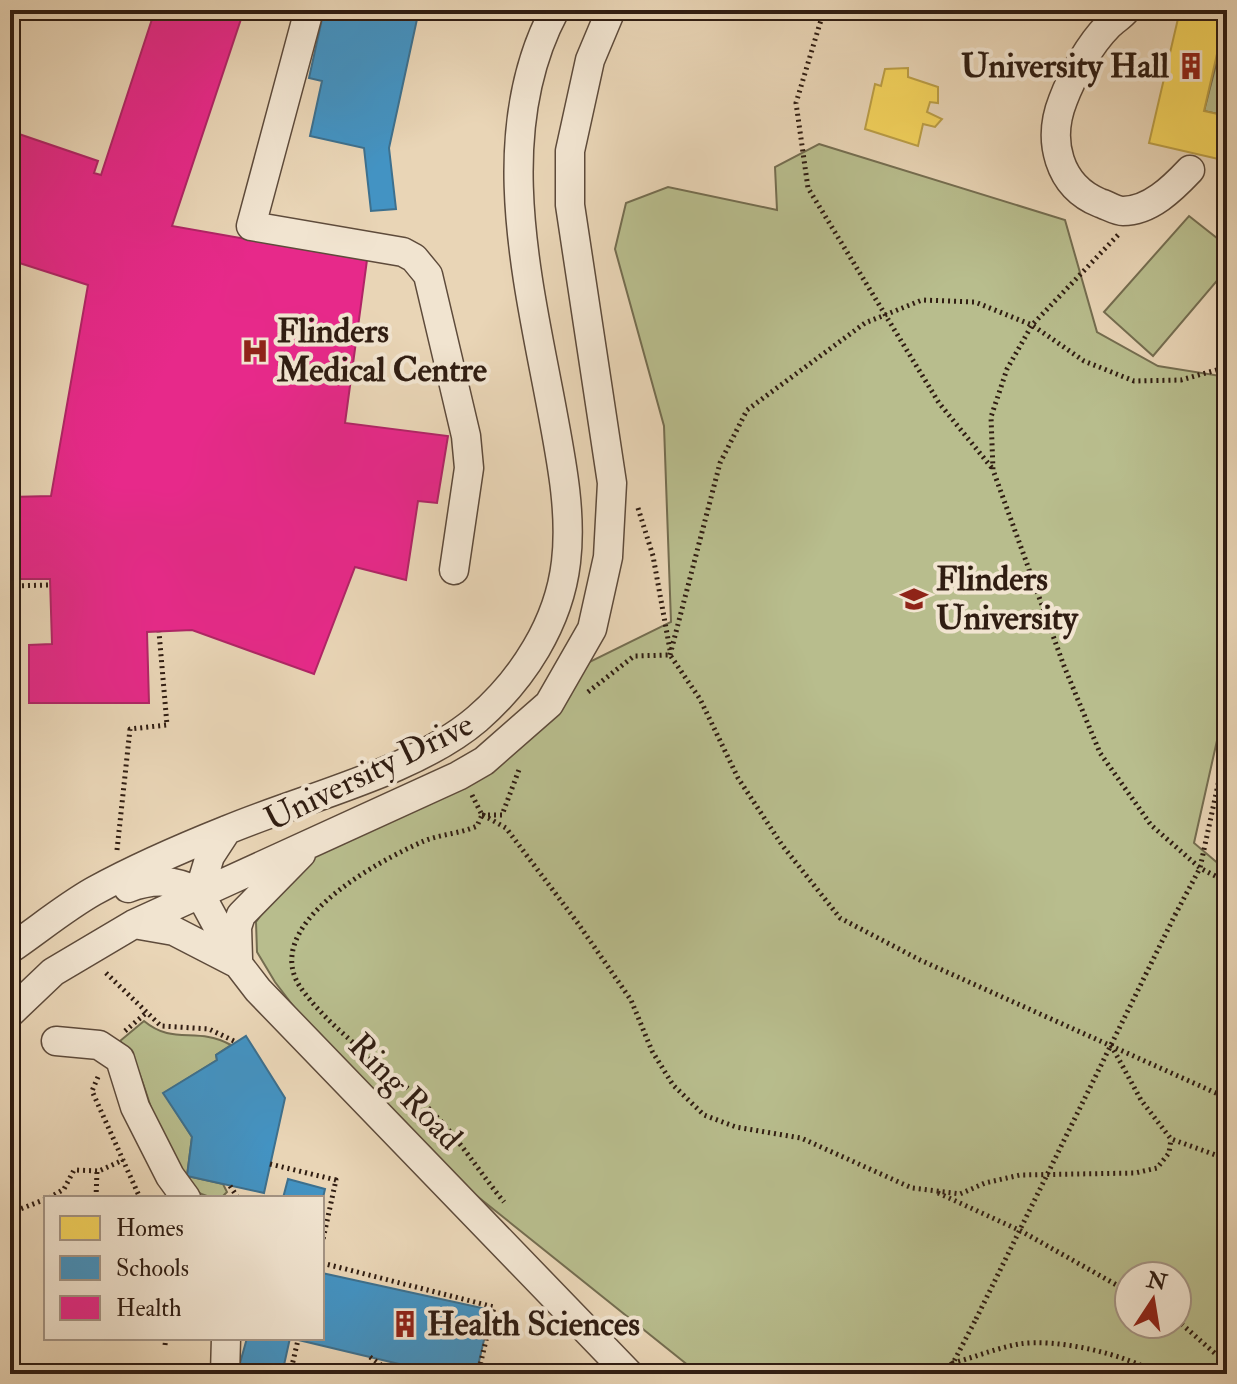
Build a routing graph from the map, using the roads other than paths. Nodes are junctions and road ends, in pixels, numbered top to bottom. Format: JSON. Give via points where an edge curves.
{"nodes":[{"id":1,"x":309,"y":10,"type":"edge"},
{"id":2,"x":555,"y":10,"type":"edge"},
{"id":3,"x":611,"y":10,"type":"edge"},
{"id":4,"x":1126,"y":10,"type":"edge"},
{"id":5,"x":1190,"y":170,"type":"dead end"},
{"id":6,"x":454,"y":570,"type":"dead end"},
{"id":7,"x":227,"y":830,"type":"junction"},
{"id":8,"x":310,"y":845,"type":"junction"},
{"id":9,"x":199,"y":892,"type":"junction"},
{"id":10,"x":134,"y":924,"type":"junction"},
{"id":11,"x":10,"y":950,"type":"edge"},
{"id":12,"x":238,"y":964,"type":"junction"},
{"id":13,"x":10,"y":1013,"type":"edge"},
{"id":14,"x":56,"y":1041,"type":"dead end"},
{"id":15,"x":185,"y":1196,"type":"edge"},
{"id":16,"x":226,"y":1340,"type":"edge"},
{"id":17,"x":225,"y":1374,"type":"edge"},
{"id":18,"x":629,"y":1374,"type":"edge"}],
"edges":[{"from":1,"to":6,"type":"street","via":[[251,226],[403,252],[428,275],[469,468]]},
{"from":2,"to":7,"type":"street","name":"University Drive","via":[[531,66],[519,171],[524,253],[567,526],[566,562],[547,628],[499,699],[441,744]]},
{"from":3,"to":8,"type":"street","name":"University Drive","via":[[590,60],[570,151],[570,205],[612,483],[608,557],[592,629],[549,704],[484,761]]},
{"from":4,"to":5,"type":"street","via":[[1107,27],[1062,101],[1058,161],[1069,182],[1122,212],[1149,204]]},
{"from":7,"to":9,"type":"street","via":[[210,856]]},
{"from":7,"to":11,"type":"street","name":"University Drive","via":[[92,892]]},
{"from":8,"to":9,"type":"street","name":"University Drive"},
{"from":8,"to":12,"type":"street","via":[[241,915]]},
{"from":9,"to":10,"type":"street","name":"University Drive"},
{"from":9,"to":11,"type":"street","via":[[161,880],[129,887]]},
{"from":9,"to":12,"type":"street","name":"Ring Road"},
{"from":10,"to":12,"type":"street","via":[[174,931]]},
{"from":10,"to":13,"type":"street","name":"University Drive","via":[[53,972]]},
{"from":12,"to":18,"type":"street","name":"Ring Road","via":[[377,1116]]},
{"from":14,"to":15,"type":"street","via":[[99,1045],[120,1059],[135,1107]]},
{"from":16,"to":17,"type":"street"}]}
